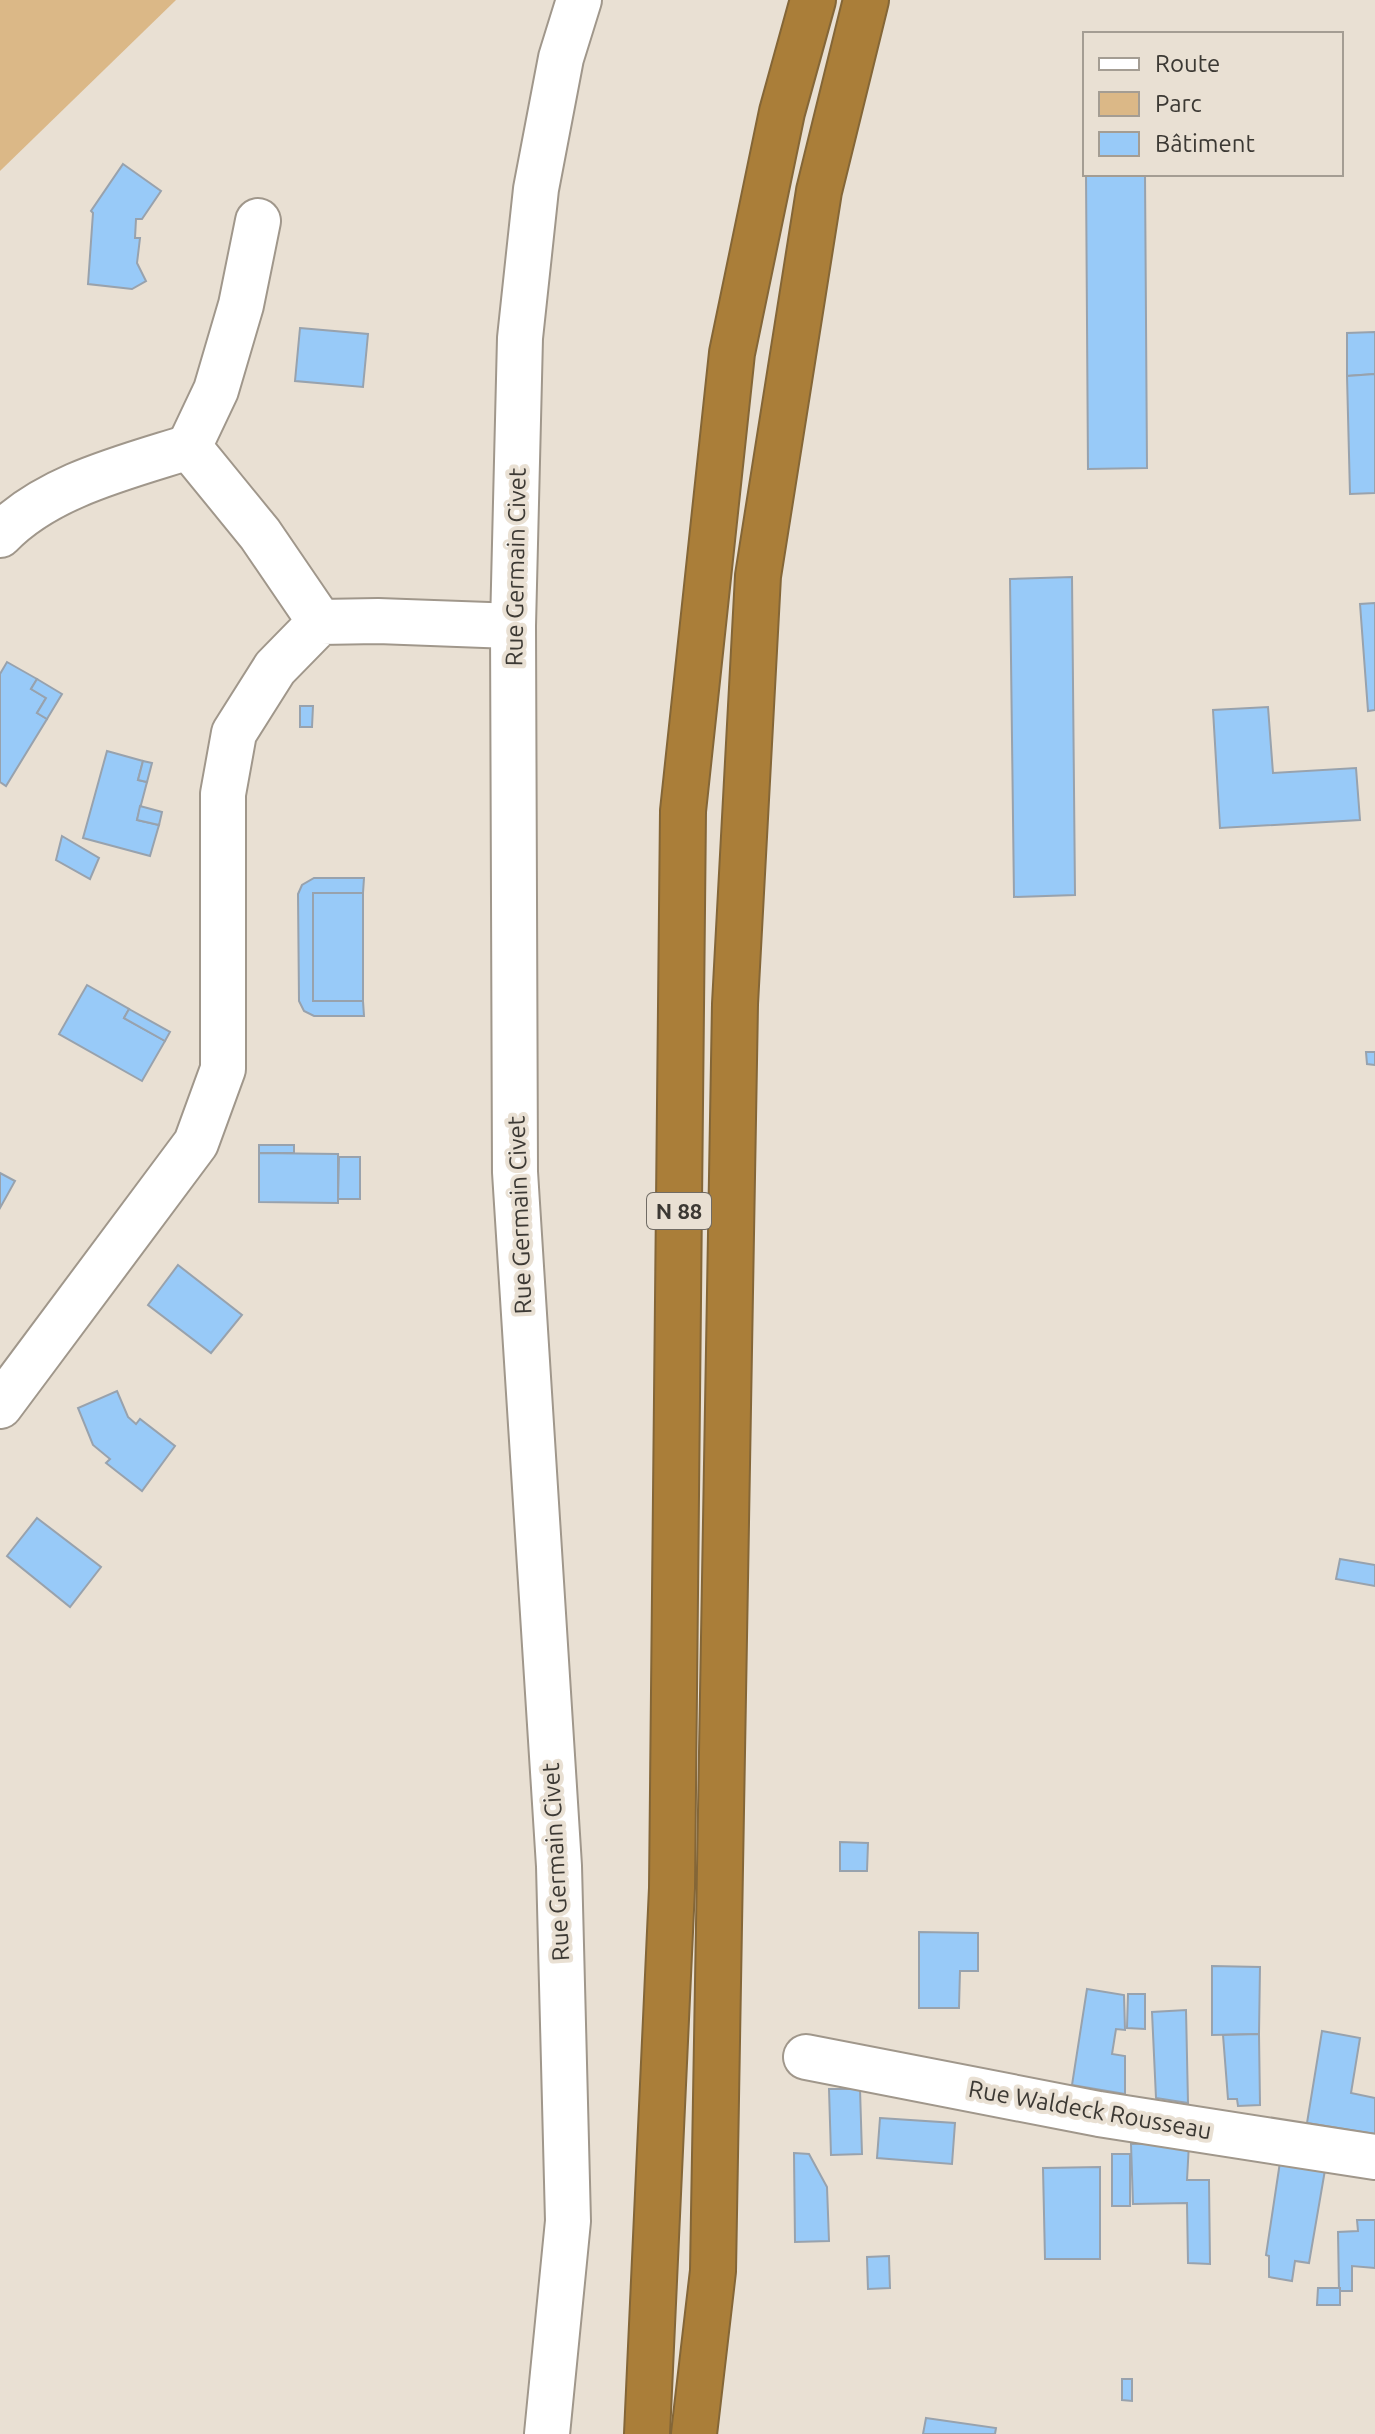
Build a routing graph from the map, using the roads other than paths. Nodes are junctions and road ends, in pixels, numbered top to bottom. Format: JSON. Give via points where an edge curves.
{"nodes":[{"id":1,"x":579,"y":0,"type":"edge"},
{"id":2,"x":813,"y":0,"type":"edge"},
{"id":3,"x":866,"y":0,"type":"edge"},
{"id":4,"x":258,"y":221,"type":"dead end"},
{"id":5,"x":189,"y":447,"type":"junction"},
{"id":6,"x":0,"y":535,"type":"edge"},
{"id":7,"x":320,"y":622,"type":"junction"},
{"id":8,"x":513,"y":626,"type":"junction"},
{"id":9,"x":0,"y":1406,"type":"edge"},
{"id":10,"x":806,"y":2057,"type":"dead end"},
{"id":11,"x":1375,"y":2157,"type":"edge"},
{"id":12,"x":547,"y":2434,"type":"edge"},
{"id":13,"x":647,"y":2434,"type":"edge"},
{"id":14,"x":694,"y":2434,"type":"edge"}],
"edges":[{"from":1,"to":8,"type":"street","name":"Rue Germain Civet","via":[[561,58],[536,189],[520,338]]},
{"from":2,"to":13,"type":"highway","number":"N 88","via":[[782,112],[732,353],[683,811],[672,1888]]},
{"from":3,"to":14,"type":"highway","number":"N 88","via":[[819,191],[758,576],[735,1004],[713,2271]]},
{"from":4,"to":5,"type":"street","via":[[216,390]]},
{"from":5,"to":6,"type":"street","via":[[103,474],[55,496]]},
{"from":5,"to":7,"type":"street","via":[[260,534]]},
{"from":7,"to":8,"type":"street"},
{"from":7,"to":9,"type":"street","via":[[275,668],[234,733],[223,794],[223,1069],[196,1143]]},
{"from":8,"to":12,"type":"street","name":"Rue Germain Civet","via":[[515,1172],[559,1866],[568,2221]]},
{"from":10,"to":11,"type":"street","name":"Rue Waldeck Rousseau","via":[[1099,2114]]}]}
